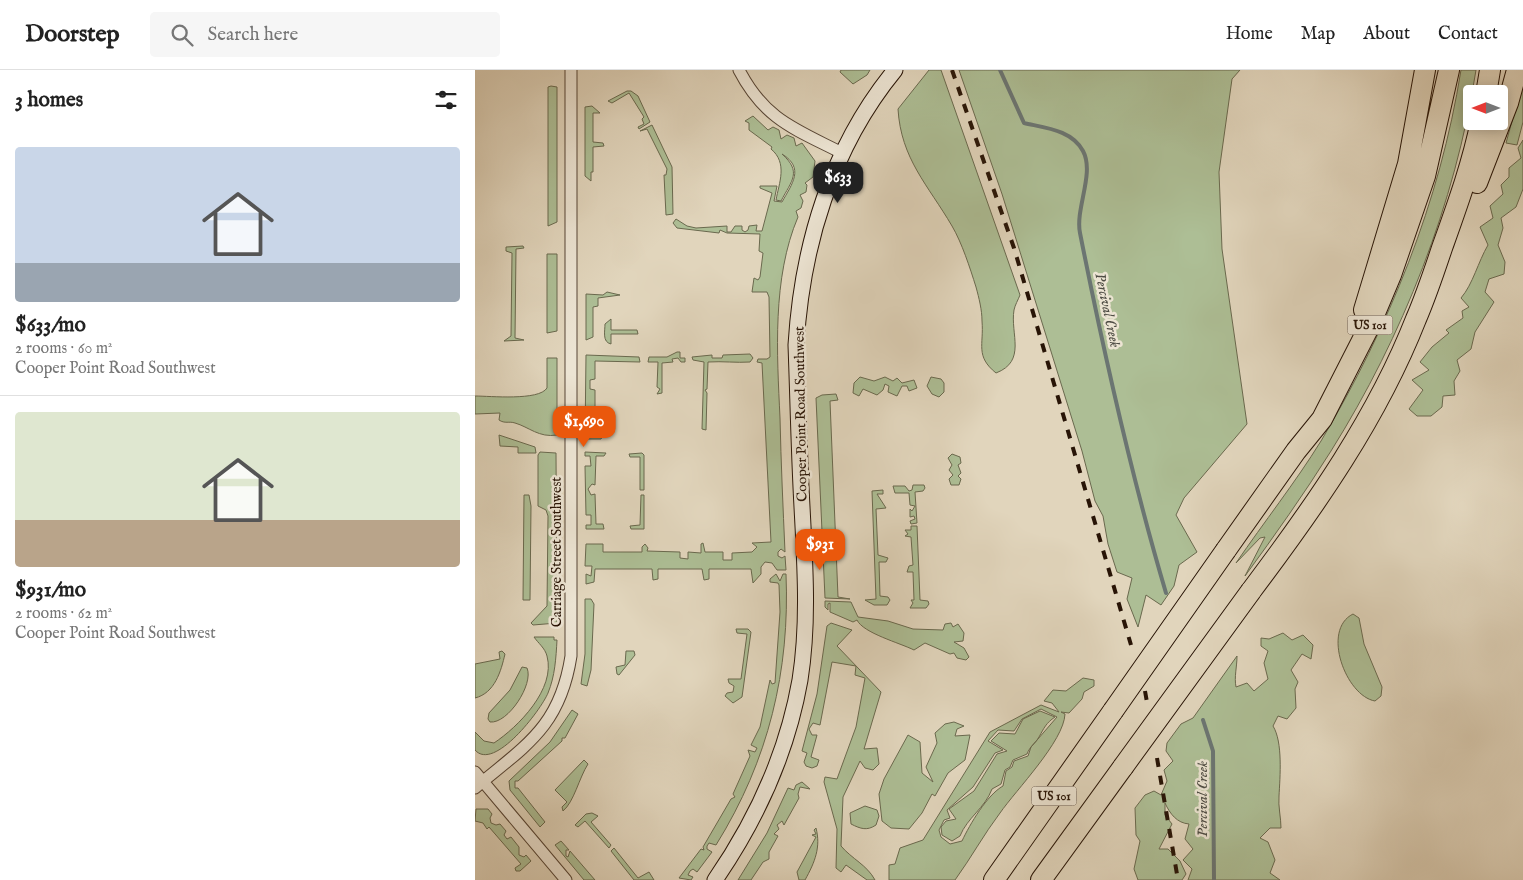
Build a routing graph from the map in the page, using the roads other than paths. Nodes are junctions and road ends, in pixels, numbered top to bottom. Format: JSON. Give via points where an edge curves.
{"nodes":[{"id":1,"x":571,"y":70,"type":"edge"},
{"id":2,"x":739,"y":70,"type":"edge"},
{"id":3,"x":895,"y":70,"type":"edge"},
{"id":4,"x":1425,"y":70,"type":"edge"},
{"id":5,"x":1449,"y":70,"type":"edge"},
{"id":6,"x":1491,"y":70,"type":"edge"},
{"id":7,"x":1517,"y":70,"type":"edge"},
{"id":8,"x":1488,"y":85,"type":"edge"},
{"id":9,"x":1479,"y":130,"type":"edge"},
{"id":10,"x":842,"y":153,"type":"junction"},
{"id":11,"x":1416,"y":320,"type":"junction"},
{"id":12,"x":1343,"y":382,"type":"junction"},
{"id":13,"x":478,"y":780,"type":"edge"},
{"id":14,"x":566,"y":880,"type":"edge"},
{"id":15,"x":715,"y":880,"type":"edge"},
{"id":16,"x":994,"y":880,"type":"edge"},
{"id":17,"x":1041,"y":880,"type":"edge"}],
"edges":[{"from":1,"to":13,"type":"street","name":"Carriage Street Southwest","via":[[571,656],[567,682],[553,715],[539,733]]},
{"from":2,"to":10,"type":"street","via":[[755,97],[776,118]]},
{"from":3,"to":10,"type":"main road","name":"Cooper Point Road Southwest"},
{"from":4,"to":12,"type":"highway","via":[[1406,173]]},
{"from":5,"to":12,"type":"highway","number":"US 101","via":[[1425,176],[1409,224],[1377,308]]},
{"from":6,"to":8,"type":"highway"},
{"from":7,"to":11,"type":"highway","via":[[1508,103],[1445,263]]},
{"from":9,"to":11,"type":"highway","number":"US 101","via":[[1466,183]]},
{"from":10,"to":15,"type":"main road","name":"Cooper Point Road Southwest","via":[[815,226],[797,316],[806,585],[800,680],[785,741],[763,801]]},
{"from":11,"to":17,"type":"highway","number":"US 101","bridge":true,"via":[[1374,407],[1297,531]]},
{"from":12,"to":16,"type":"highway","number":"US 101","bridge":true,"via":[[1322,419],[1296,451]]},
{"from":13,"to":14,"type":"street","name":"Carriage Street Southwest"}]}
